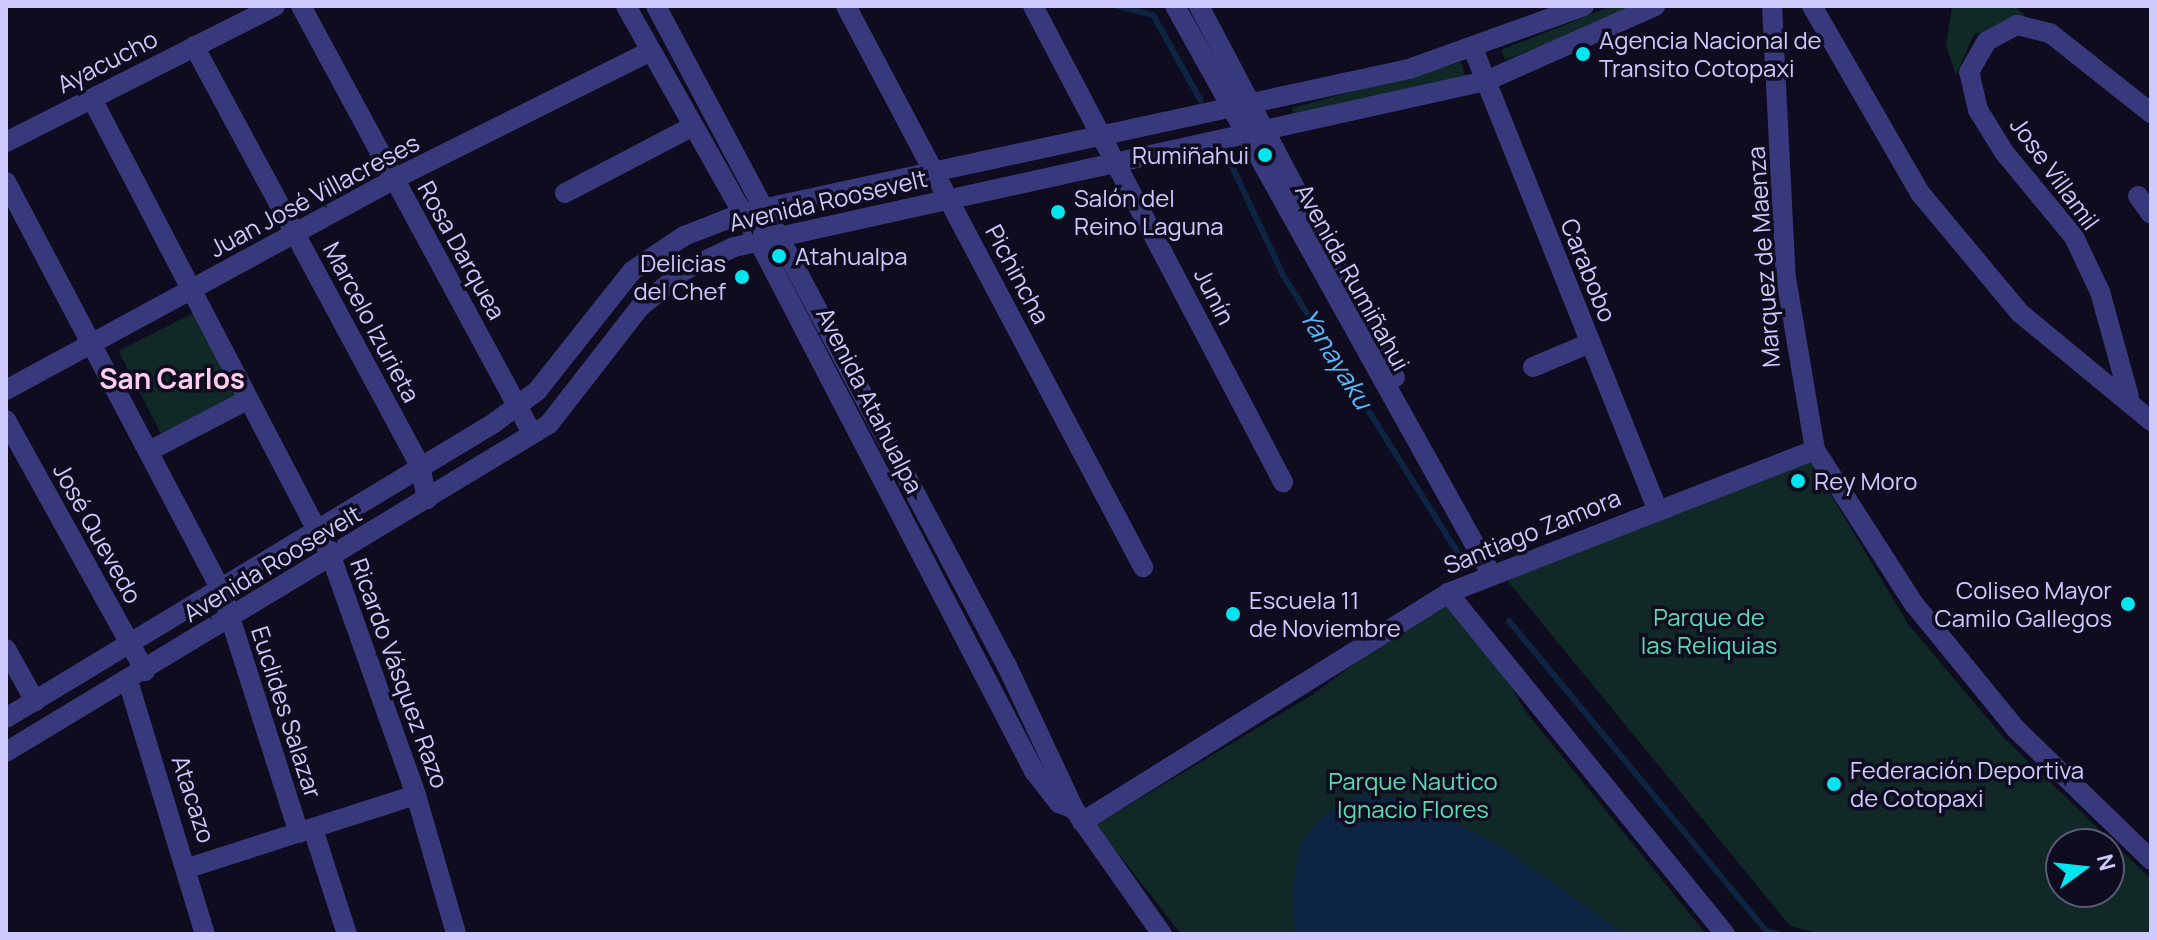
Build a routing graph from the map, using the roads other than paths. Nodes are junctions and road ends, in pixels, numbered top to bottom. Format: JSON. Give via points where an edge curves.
{"nodes":[{"id":1,"x":275,"y":6,"type":"edge"},
{"id":2,"x":301,"y":6,"type":"edge"},
{"id":3,"x":626,"y":6,"type":"edge"},
{"id":4,"x":656,"y":6,"type":"edge"},
{"id":5,"x":846,"y":6,"type":"edge"},
{"id":6,"x":1033,"y":6,"type":"edge"},
{"id":7,"x":1175,"y":6,"type":"edge"},
{"id":8,"x":1199,"y":6,"type":"edge"},
{"id":9,"x":1584,"y":6,"type":"edge"},
{"id":10,"x":1655,"y":6,"type":"edge"},
{"id":11,"x":1772,"y":6,"type":"edge"},
{"id":12,"x":1812,"y":6,"type":"edge"},
{"id":13,"x":194,"y":46,"type":"junction"},
{"id":14,"x":651,"y":51,"type":"junction"},
{"id":15,"x":1474,"y":51,"type":"junction"},
{"id":16,"x":1486,"y":81,"type":"junction"},
{"id":17,"x":92,"y":99,"type":"junction"},
{"id":18,"x":1240,"y":105,"type":"junction"},
{"id":19,"x":2151,"y":113,"type":"edge"},
{"id":20,"x":1183,"y":119,"type":"junction"},
{"id":21,"x":693,"y":126,"type":"junction"},
{"id":22,"x":1257,"y":136,"type":"junction"},
{"id":23,"x":1103,"y":137,"type":"junction"},
{"id":24,"x":6,"y":142,"type":"edge"},
{"id":25,"x":1193,"y":148,"type":"junction"},
{"id":26,"x":1117,"y":162,"type":"junction"},
{"id":27,"x":936,"y":174,"type":"junction"},
{"id":28,"x":394,"y":179,"type":"junction"},
{"id":29,"x":6,"y":182,"type":"edge"},
{"id":30,"x":565,"y":193,"type":"dead end"},
{"id":31,"x":2138,"y":196,"type":"dead end"},
{"id":32,"x":949,"y":199,"type":"junction"},
{"id":33,"x":766,"y":208,"type":"junction"},
{"id":34,"x":743,"y":213,"type":"junction"},
{"id":35,"x":2151,"y":214,"type":"edge"},
{"id":36,"x":295,"y":234,"type":"junction"},
{"id":37,"x":781,"y":236,"type":"junction"},
{"id":38,"x":759,"y":242,"type":"junction"},
{"id":39,"x":192,"y":290,"type":"junction"},
{"id":40,"x":1590,"y":343,"type":"junction"},
{"id":41,"x":92,"y":349,"type":"junction"},
{"id":42,"x":1533,"y":367,"type":"dead end"},
{"id":43,"x":6,"y":390,"type":"edge"},
{"id":44,"x":2129,"y":397,"type":"junction"},
{"id":45,"x":249,"y":399,"type":"junction"},
{"id":46,"x":518,"y":405,"type":"junction"},
{"id":47,"x":6,"y":420,"type":"edge"},
{"id":48,"x":2151,"y":421,"type":"edge"},
{"id":49,"x":532,"y":434,"type":"junction"},
{"id":50,"x":151,"y":450,"type":"junction"},
{"id":51,"x":1815,"y":450,"type":"junction"},
{"id":52,"x":420,"y":466,"type":"junction"},
{"id":53,"x":1283,"y":482,"type":"dead end"},
{"id":54,"x":427,"y":499,"type":"junction"},
{"id":55,"x":1657,"y":508,"type":"junction"},
{"id":56,"x":318,"y":531,"type":"junction"},
{"id":57,"x":332,"y":559,"type":"junction"},
{"id":58,"x":1143,"y":567,"type":"dead end"},
{"id":59,"x":1492,"y":571,"type":"junction"},
{"id":60,"x":221,"y":589,"type":"junction"},
{"id":61,"x":1451,"y":591,"type":"junction"},
{"id":62,"x":230,"y":618,"type":"junction"},
{"id":63,"x":131,"y":645,"type":"junction"},
{"id":64,"x":6,"y":649,"type":"edge"},
{"id":65,"x":136,"y":676,"type":"junction"},
{"id":66,"x":35,"y":701,"type":"junction"},
{"id":67,"x":6,"y":718,"type":"edge"},
{"id":68,"x":6,"y":752,"type":"edge"},
{"id":69,"x":416,"y":795,"type":"junction"},
{"id":70,"x":1078,"y":816,"type":"junction"},
{"id":71,"x":306,"y":831,"type":"junction"},
{"id":72,"x":2151,"y":860,"type":"edge"},
{"id":73,"x":188,"y":868,"type":"junction"},
{"id":74,"x":1158,"y":933,"type":"edge"},
{"id":75,"x":205,"y":934,"type":"edge"},
{"id":76,"x":347,"y":934,"type":"edge"},
{"id":77,"x":456,"y":934,"type":"edge"},
{"id":78,"x":1725,"y":934,"type":"edge"}],
"edges":[{"from":1,"to":13,"type":"street","name":"Ayacucho"},
{"from":2,"to":28,"type":"street","name":"Rosa Darquea"},
{"from":3,"to":14,"type":"street","name":"Avenida Atahualpa"},
{"from":4,"to":33,"type":"street","name":"Avenida Atahualpa"},
{"from":5,"to":27,"type":"street","name":"Pichincha"},
{"from":6,"to":23,"type":"street","name":"Junín"},
{"from":7,"to":18,"type":"street","name":"Avenida Rumiñahui"},
{"from":8,"to":18,"type":"street","name":"Avenida Rumiñahui"},
{"from":9,"to":15,"type":"street","name":"Avenida Roosevelt"},
{"from":10,"to":16,"type":"street","name":"Avenida Roosevelt"},
{"from":11,"to":51,"type":"street","name":"Marquez de Maenza","via":[[1786,278]]},
{"from":12,"to":44,"type":"street","via":[[1920,193],[2020,313]]},
{"from":13,"to":17,"type":"street","name":"Ayacucho"},
{"from":13,"to":36,"type":"street","name":"Marcelo Izurieta"},
{"from":14,"to":21,"type":"street","name":"Avenida Atahualpa"},
{"from":14,"to":28,"type":"street","name":"Juan José Villacreses"},
{"from":15,"to":16,"type":"street","name":"Carabobo"},
{"from":15,"to":18,"type":"street","name":"Avenida Roosevelt"},
{"from":16,"to":22,"type":"street","name":"Avenida Roosevelt"},
{"from":16,"to":40,"type":"street","name":"Carabobo","via":[[1572,315]]},
{"from":17,"to":24,"type":"street","name":"Ayacucho"},
{"from":17,"to":39,"type":"street","name":"Ricardo Vásquez Razo"},
{"from":18,"to":20,"type":"street","name":"Avenida Roosevelt"},
{"from":18,"to":22,"type":"street","name":"Avenida Rumiñahui"},
{"from":19,"to":44,"type":"street","name":"Jose Villamil","via":[[2050,33],[2017,25],[1987,41],[1969,72],[1978,110],[2004,152],[2074,237],[2100,292]]},
{"from":20,"to":23,"type":"street","name":"Avenida Roosevelt"},
{"from":20,"to":25,"type":"street"},
{"from":21,"to":30,"type":"street"},
{"from":21,"to":34,"type":"street","name":"Avenida Atahualpa"},
{"from":22,"to":25,"type":"street","name":"Avenida Roosevelt"},
{"from":22,"to":59,"type":"street","name":"Avenida Rumiñahui"},
{"from":23,"to":26,"type":"street","name":"Junín"},
{"from":23,"to":27,"type":"street","name":"Avenida Roosevelt"},
{"from":25,"to":26,"type":"street","name":"Avenida Roosevelt"},
{"from":26,"to":32,"type":"street","name":"Avenida Roosevelt"},
{"from":26,"to":53,"type":"street","name":"Junín"},
{"from":27,"to":32,"type":"street","name":"Pichincha"},
{"from":27,"to":33,"type":"street","name":"Avenida Roosevelt"},
{"from":28,"to":36,"type":"street","name":"Juan José Villacreses"},
{"from":28,"to":46,"type":"street","name":"Rosa Darquea"},
{"from":29,"to":41,"type":"street","name":"Euclides Salazar"},
{"from":31,"to":35,"type":"street"},
{"from":32,"to":37,"type":"street","name":"Avenida Roosevelt"},
{"from":32,"to":58,"type":"street","name":"Pichincha"},
{"from":33,"to":34,"type":"street","name":"Avenida Roosevelt"},
{"from":33,"to":37,"type":"street","name":"Avenida Atahualpa"},
{"from":34,"to":38,"type":"street","name":"Avenida Atahualpa"},
{"from":34,"to":46,"type":"street","name":"Avenida Roosevelt","via":[[684,236],[632,271]]},
{"from":36,"to":39,"type":"street","name":"Juan José Villacreses"},
{"from":36,"to":52,"type":"street","name":"Marcelo Izurieta"},
{"from":37,"to":38,"type":"street","name":"Avenida Roosevelt"},
{"from":37,"to":70,"type":"street","name":"Avenida Atahualpa","via":[[1007,666]]},
{"from":38,"to":49,"type":"street","name":"Avenida Roosevelt","via":[[685,270],[640,307],[549,424]]},
{"from":38,"to":70,"type":"street","name":"Avenida Atahualpa","via":[[1027,758],[1059,803]]},
{"from":39,"to":41,"type":"street","name":"Juan José Villacreses"},
{"from":39,"to":45,"type":"street","name":"Ricardo Vásquez Razo"},
{"from":40,"to":42,"type":"street"},
{"from":40,"to":55,"type":"street","name":"Carabobo"},
{"from":41,"to":43,"type":"street","name":"Juan José Villacreses"},
{"from":41,"to":50,"type":"street","name":"Euclides Salazar"},
{"from":44,"to":48,"type":"street"},
{"from":45,"to":50,"type":"street"},
{"from":45,"to":56,"type":"street","name":"Ricardo Vásquez Razo"},
{"from":46,"to":49,"type":"street","name":"Rosa Darquea"},
{"from":46,"to":52,"type":"street","name":"Avenida Roosevelt"},
{"from":47,"to":63,"type":"street","name":"José Quevedo"},
{"from":49,"to":54,"type":"street","name":"Avenida Roosevelt"},
{"from":50,"to":60,"type":"street","name":"Euclides Salazar"},
{"from":51,"to":55,"type":"street","name":"Santiago Zamora"},
{"from":51,"to":72,"type":"street","name":"Marquez de Maenza","via":[[1932,627],[2016,729]]},
{"from":52,"to":54,"type":"street","name":"Marcelo Izurieta"},
{"from":52,"to":56,"type":"street","name":"Avenida Roosevelt"},
{"from":54,"to":57,"type":"street","name":"Avenida Roosevelt"},
{"from":55,"to":59,"type":"street","name":"Santiago Zamora"},
{"from":56,"to":57,"type":"street","name":"Ricardo Vásquez Razo"},
{"from":56,"to":60,"type":"street","name":"Avenida Roosevelt"},
{"from":57,"to":62,"type":"street","name":"Avenida Roosevelt"},
{"from":57,"to":69,"type":"street","name":"Ricardo Vásquez Razo"},
{"from":59,"to":61,"type":"street","name":"Santiago Zamora"},
{"from":60,"to":62,"type":"street","name":"Euclides Salazar"},
{"from":60,"to":63,"type":"street","name":"Avenida Roosevelt"},
{"from":61,"to":70,"type":"street","name":"Santiago Zamora"},
{"from":61,"to":78,"type":"street"},
{"from":62,"to":65,"type":"street","name":"Avenida Roosevelt"},
{"from":62,"to":71,"type":"street","name":"Euclides Salazar"},
{"from":63,"to":65,"type":"street","name":"José Quevedo"},
{"from":63,"to":66,"type":"street","name":"Avenida Roosevelt"},
{"from":64,"to":66,"type":"street"},
{"from":65,"to":68,"type":"street","name":"Avenida Roosevelt"},
{"from":65,"to":73,"type":"street","name":"Atacazo"},
{"from":66,"to":67,"type":"street","name":"Avenida Roosevelt"},
{"from":69,"to":71,"type":"street"},
{"from":69,"to":77,"type":"street","name":"Ricardo Vásquez Razo"},
{"from":70,"to":74,"type":"street","name":"Avenida Atahualpa"},
{"from":71,"to":73,"type":"street"},
{"from":71,"to":76,"type":"street","name":"Euclides Salazar"},
{"from":73,"to":75,"type":"street","name":"Atacazo"}]}
